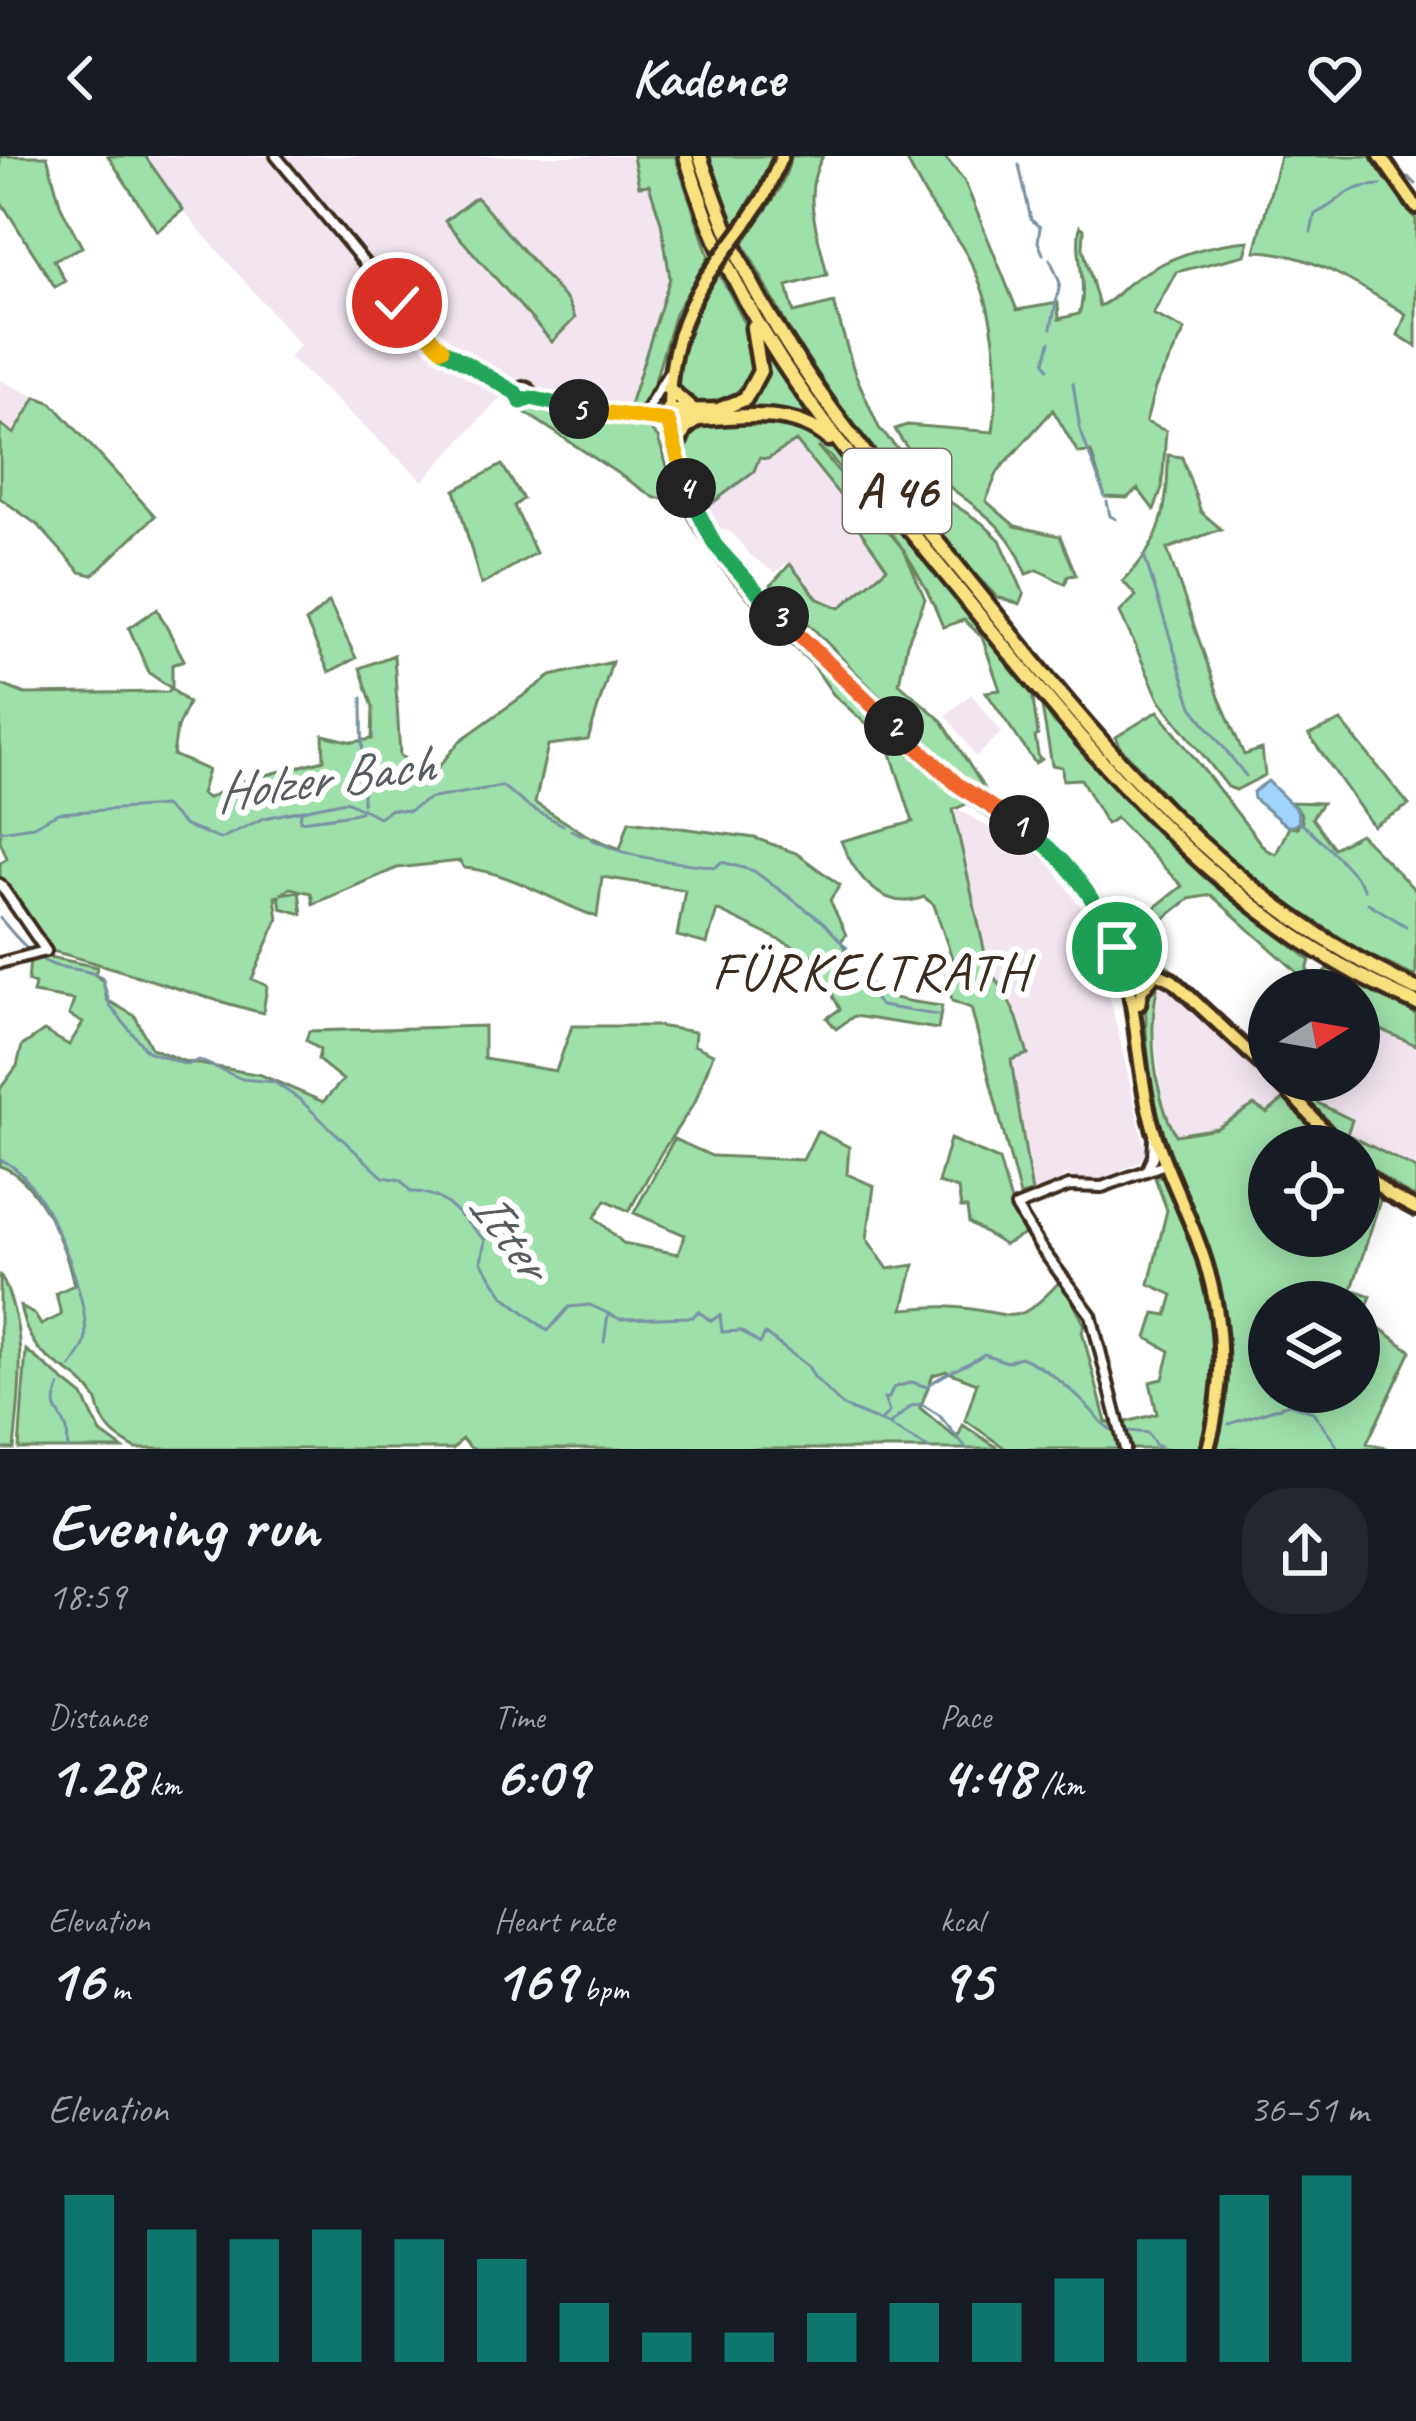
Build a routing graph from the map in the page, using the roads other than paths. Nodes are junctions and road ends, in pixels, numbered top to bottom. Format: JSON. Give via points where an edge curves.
{"nodes":[{"id":1,"x":276,"y":156,"type":"edge"},
{"id":2,"x":686,"y":156,"type":"edge"},
{"id":3,"x":703,"y":156,"type":"edge"},
{"id":4,"x":782,"y":156,"type":"edge"},
{"id":5,"x":1380,"y":156,"type":"edge"},
{"id":6,"x":1416,"y":207,"type":"edge"},
{"id":7,"x":741,"y":299,"type":"junction"},
{"id":8,"x":668,"y":381,"type":"junction"},
{"id":9,"x":645,"y":412,"type":"junction"},
{"id":10,"x":667,"y":416,"type":"junction"},
{"id":11,"x":697,"y":416,"type":"junction"},
{"id":12,"x":629,"y":417,"type":"junction"},
{"id":13,"x":674,"y":452,"type":"junction"},
{"id":14,"x":869,"y":481,"type":"junction"},
{"id":15,"x":1032,"y":666,"type":"junction"},
{"id":16,"x":0,"y":884,"type":"edge"},
{"id":17,"x":0,"y":963,"type":"edge"},
{"id":18,"x":1128,"y":977,"type":"junction"},
{"id":19,"x":1157,"y":977,"type":"junction"},
{"id":20,"x":1416,"y":989,"type":"edge"},
{"id":21,"x":1416,"y":1003,"type":"edge"},
{"id":22,"x":1137,"y":1013,"type":"junction"},
{"id":23,"x":1248,"y":1051,"type":"edge"},
{"id":24,"x":1297,"y":1101,"type":"edge"},
{"id":25,"x":1320,"y":1125,"type":"edge"},
{"id":26,"x":1154,"y":1130,"type":"junction"},
{"id":27,"x":1165,"y":1164,"type":"junction"},
{"id":28,"x":1146,"y":1172,"type":"junction"},
{"id":29,"x":1380,"y":1187,"type":"edge"},
{"id":30,"x":1416,"y":1209,"type":"edge"},
{"id":31,"x":1125,"y":1449,"type":"edge"},
{"id":32,"x":1208,"y":1449,"type":"edge"}],
"edges":[{"from":1,"to":12,"type":"main road","via":[[414,323],[456,360],[516,393],[525,386],[531,398]]},
{"from":2,"to":7,"type":"highway","number":"A 46"},
{"from":3,"to":15,"type":"highway","number":"A 46","via":[[743,266],[796,358]]},
{"from":4,"to":8,"type":"main road","bridge":true,"via":[[685,315]]},
{"from":5,"to":6,"type":"main road"},
{"from":7,"to":11,"type":"highway","via":[[759,350],[757,381],[746,399]]},
{"from":7,"to":14,"type":"highway","number":"A 46"},
{"from":8,"to":9,"type":"main road"},
{"from":8,"to":10,"type":"main road"},
{"from":8,"to":11,"type":"highway"},
{"from":9,"to":10,"type":"main road"},
{"from":9,"to":12,"type":"main road"},
{"from":10,"to":11,"type":"highway"},
{"from":10,"to":12,"type":"main road"},
{"from":10,"to":13,"type":"main road"},
{"from":11,"to":13,"type":"highway"},
{"from":11,"to":14,"type":"highway","via":[[796,420],[820,431]]},
{"from":13,"to":18,"type":"main road","via":[[707,533],[755,592],[958,785],[1044,843],[1099,910]]},
{"from":14,"to":15,"type":"highway","number":"A 46"},
{"from":15,"to":20,"type":"highway","number":"A 46","via":[[1183,831],[1241,882]]},
{"from":15,"to":21,"type":"highway","number":"A 46","via":[[1040,688],[1173,839],[1228,888],[1289,934]]},
{"from":16,"to":17,"type":"main road","via":[[38,952]]},
{"from":18,"to":19,"type":"main road"},
{"from":18,"to":22,"type":"main road"},
{"from":19,"to":22,"type":"main road","via":[[1142,990]]},
{"from":19,"to":23,"type":"main road","via":[[1178,986]]},
{"from":22,"to":26,"type":"main road"},
{"from":24,"to":25,"type":"main road"},
{"from":26,"to":27,"type":"main road"},
{"from":26,"to":28,"type":"main road"},
{"from":27,"to":28,"type":"main road"},
{"from":27,"to":32,"type":"main road","via":[[1217,1310],[1221,1376]]},
{"from":28,"to":31,"type":"main road","via":[[1102,1187],[1069,1186],[1016,1207],[1089,1310]]},
{"from":29,"to":30,"type":"main road"}]}
